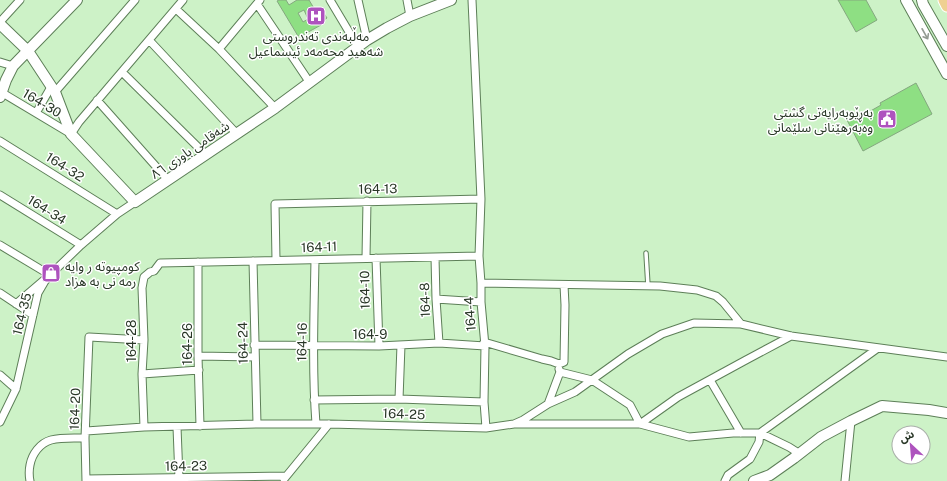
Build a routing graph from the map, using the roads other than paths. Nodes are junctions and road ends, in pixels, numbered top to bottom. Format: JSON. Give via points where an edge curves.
{"nodes":[{"id":1,"x":20,"y":0,"type":"edge"},
{"id":2,"x":78,"y":0,"type":"edge"},
{"id":3,"x":134,"y":0,"type":"edge"},
{"id":4,"x":183,"y":0,"type":"edge"},
{"id":5,"x":330,"y":0,"type":"edge"},
{"id":6,"x":358,"y":0,"type":"edge"},
{"id":7,"x":407,"y":0,"type":"edge"},
{"id":8,"x":451,"y":0,"type":"edge"},
{"id":9,"x":472,"y":0,"type":"edge"},
{"id":10,"x":906,"y":0,"type":"edge"},
{"id":11,"x":922,"y":0,"type":"edge"},
{"id":12,"x":944,"y":0,"type":"edge"},
{"id":13,"x":259,"y":2,"type":"edge"},
{"id":14,"x":947,"y":6,"type":"edge"},
{"id":15,"x":176,"y":9,"type":"junction"},
{"id":16,"x":410,"y":16,"type":"junction"},
{"id":17,"x":0,"y":23,"type":"edge"},
{"id":18,"x":149,"y":40,"type":"junction"},
{"id":19,"x":367,"y":40,"type":"junction"},
{"id":20,"x":947,"y":46,"type":"edge"},
{"id":21,"x":358,"y":47,"type":"junction"},
{"id":22,"x":219,"y":49,"type":"junction"},
{"id":23,"x":28,"y":51,"type":"junction"},
{"id":24,"x":0,"y":62,"type":"edge"},
{"id":25,"x":13,"y":66,"type":"junction"},
{"id":26,"x":122,"y":72,"type":"junction"},
{"id":27,"x":947,"y":74,"type":"edge"},
{"id":28,"x":310,"y":83,"type":"junction"},
{"id":29,"x":53,"y":89,"type":"junction"},
{"id":30,"x":1,"y":95,"type":"edge"},
{"id":31,"x":97,"y":100,"type":"junction"},
{"id":32,"x":275,"y":108,"type":"junction"},
{"id":33,"x":36,"y":113,"type":"junction"},
{"id":34,"x":71,"y":134,"type":"junction"},
{"id":35,"x":237,"y":134,"type":"junction"},
{"id":36,"x":0,"y":141,"type":"edge"},
{"id":37,"x":206,"y":155,"type":"junction"},
{"id":38,"x":168,"y":180,"type":"junction"},
{"id":39,"x":0,"y":195,"type":"edge"},
{"id":40,"x":481,"y":199,"type":"junction"},
{"id":41,"x":135,"y":202,"type":"junction"},
{"id":42,"x":367,"y":202,"type":"junction"},
{"id":43,"x":118,"y":214,"type":"junction"},
{"id":44,"x":0,"y":245,"type":"edge"},
{"id":45,"x":81,"y":245,"type":"junction"},
{"id":46,"x":646,"y":253,"type":"dead end"},
{"id":47,"x":479,"y":256,"type":"junction"},
{"id":48,"x":435,"y":257,"type":"junction"},
{"id":49,"x":366,"y":258,"type":"junction"},
{"id":50,"x":376,"y":258,"type":"junction"},
{"id":51,"x":276,"y":260,"type":"junction"},
{"id":52,"x":315,"y":260,"type":"junction"},
{"id":53,"x":253,"y":261,"type":"junction"},
{"id":54,"x":198,"y":262,"type":"junction"},
{"id":55,"x":160,"y":263,"type":"joint"},
{"id":56,"x":50,"y":275,"type":"junction"},
{"id":57,"x":481,"y":283,"type":"junction"},
{"id":58,"x":564,"y":285,"type":"junction"},
{"id":59,"x":648,"y":286,"type":"junction"},
{"id":60,"x":0,"y":293,"type":"edge"},
{"id":61,"x":436,"y":299,"type":"junction"},
{"id":62,"x":481,"y":302,"type":"junction"},
{"id":63,"x":16,"y":304,"type":"junction"},
{"id":64,"x":34,"y":315,"type":"junction"},
{"id":65,"x":741,"y":324,"type":"junction"},
{"id":66,"x":791,"y":336,"type":"junction"},
{"id":67,"x":144,"y":340,"type":"junction"},
{"id":68,"x":439,"y":343,"type":"junction"},
{"id":69,"x":485,"y":344,"type":"junction"},
{"id":70,"x":254,"y":345,"type":"junction"},
{"id":71,"x":401,"y":345,"type":"junction"},
{"id":72,"x":314,"y":346,"type":"junction"},
{"id":73,"x":379,"y":346,"type":"junction"},
{"id":74,"x":878,"y":348,"type":"junction"},
{"id":75,"x":198,"y":356,"type":"junction"},
{"id":76,"x":255,"y":357,"type":"junction"},
{"id":77,"x":947,"y":357,"type":"edge"},
{"id":78,"x":559,"y":364,"type":"junction"},
{"id":79,"x":199,"y":370,"type":"junction"},
{"id":80,"x":560,"y":372,"type":"junction"},
{"id":81,"x":142,"y":374,"type":"junction"},
{"id":82,"x":0,"y":375,"type":"edge"},
{"id":83,"x":592,"y":380,"type":"junction"},
{"id":84,"x":710,"y":380,"type":"junction"},
{"id":85,"x":16,"y":389,"type":"junction"},
{"id":86,"x":399,"y":399,"type":"junction"},
{"id":87,"x":314,"y":400,"type":"junction"},
{"id":88,"x":484,"y":402,"type":"junction"},
{"id":89,"x":548,"y":404,"type":"junction"},
{"id":90,"x":947,"y":413,"type":"edge"},
{"id":91,"x":851,"y":421,"type":"junction"},
{"id":92,"x":0,"y":422,"type":"edge"},
{"id":93,"x":257,"y":424,"type":"junction"},
{"id":94,"x":316,"y":424,"type":"junction"},
{"id":95,"x":329,"y":424,"type":"junction"},
{"id":96,"x":514,"y":424,"type":"junction"},
{"id":97,"x":640,"y":424,"type":"junction"},
{"id":98,"x":200,"y":426,"type":"junction"},
{"id":99,"x":144,"y":427,"type":"junction"},
{"id":100,"x":177,"y":427,"type":"junction"},
{"id":101,"x":486,"y":428,"type":"junction"},
{"id":102,"x":760,"y":433,"type":"junction"},
{"id":103,"x":86,"y":434,"type":"junction"},
{"id":104,"x":741,"y":434,"type":"junction"},
{"id":105,"x":800,"y":454,"type":"junction"},
{"id":106,"x":179,"y":478,"type":"junction"},
{"id":107,"x":284,"y":478,"type":"edge"},
{"id":108,"x":86,"y":480,"type":"edge"},
{"id":109,"x":145,"y":480,"type":"edge"},
{"id":110,"x":30,"y":481,"type":"edge"},
{"id":111,"x":726,"y":481,"type":"edge"},
{"id":112,"x":754,"y":481,"type":"edge"},
{"id":113,"x":845,"y":481,"type":"edge"}],
"edges":[{"from":1,"to":17,"type":"street"},
{"from":2,"to":23,"type":"street"},
{"from":3,"to":29,"type":"street"},
{"from":4,"to":15,"type":"street"},
{"from":5,"to":21,"type":"street"},
{"from":6,"to":19,"type":"street"},
{"from":7,"to":16,"type":"street"},
{"from":8,"to":16,"type":"street","name":"شەقامی باوزی ٨٦"},
{"from":9,"to":40,"type":"street","name":"164-4"},
{"from":10,"to":27,"type":"street","one_way":true},
{"from":11,"to":20,"type":"street"},
{"from":12,"to":14,"type":"main road"},
{"from":13,"to":22,"type":"street"},
{"from":13,"to":28,"type":"street"},
{"from":15,"to":18,"type":"street"},
{"from":15,"to":22,"type":"street"},
{"from":16,"to":19,"type":"street","name":"شەقامی باوزی ٨٦"},
{"from":17,"to":23,"type":"street"},
{"from":18,"to":26,"type":"street"},
{"from":18,"to":35,"type":"street"},
{"from":19,"to":21,"type":"street","name":"شەقامی باوزی ٨٦"},
{"from":21,"to":28,"type":"street","name":"شەقامی باوزی ٨٦"},
{"from":22,"to":32,"type":"street"},
{"from":23,"to":25,"type":"street"},
{"from":23,"to":29,"type":"street"},
{"from":24,"to":25,"type":"street"},
{"from":25,"to":30,"type":"street"},
{"from":26,"to":31,"type":"street"},
{"from":26,"to":37,"type":"street"},
{"from":28,"to":32,"type":"street","name":"شەقامی باوزی ٨٦"},
{"from":29,"to":33,"type":"street"},
{"from":29,"to":34,"type":"street"},
{"from":30,"to":33,"type":"street","name":"164-30"},
{"from":31,"to":34,"type":"street"},
{"from":31,"to":38,"type":"street"},
{"from":32,"to":35,"type":"street","name":"شەقامی باوزی ٨٦"},
{"from":33,"to":34,"type":"street","name":"164-30"},
{"from":34,"to":41,"type":"street"},
{"from":35,"to":37,"type":"street","name":"شەقامی باوزی ٨٦"},
{"from":36,"to":43,"type":"street","name":"164-32"},
{"from":37,"to":38,"type":"street","name":"شەقامی باوزی ٨٦"},
{"from":38,"to":41,"type":"street","name":"شەقامی باوزی ٨٦"},
{"from":39,"to":45,"type":"street","name":"164-34"},
{"from":40,"to":42,"type":"street","name":"164-13"},
{"from":40,"to":47,"type":"street","name":"164-4"},
{"from":41,"to":43,"type":"street","name":"164-35"},
{"from":42,"to":49,"type":"street"},
{"from":42,"to":51,"type":"street","name":"164-13","via":[[275,204]]},
{"from":43,"to":45,"type":"street","name":"164-35"},
{"from":44,"to":56,"type":"street"},
{"from":45,"to":56,"type":"street","name":"164-35"},
{"from":46,"to":59,"type":"lane"},
{"from":47,"to":48,"type":"street","name":"164-11"},
{"from":47,"to":57,"type":"street","name":"164-4"},
{"from":48,"to":50,"type":"street","name":"164-11"},
{"from":48,"to":61,"type":"street","name":"164-8"},
{"from":49,"to":50,"type":"street","name":"164-11"},
{"from":49,"to":52,"type":"street","name":"164-11"},
{"from":50,"to":73,"type":"street","name":"164-10"},
{"from":51,"to":52,"type":"street","name":"164-11"},
{"from":51,"to":53,"type":"street","name":"164-11"},
{"from":52,"to":72,"type":"street","name":"164-16"},
{"from":53,"to":54,"type":"street","name":"164-11"},
{"from":53,"to":70,"type":"street","name":"164-24"},
{"from":54,"to":55,"type":"street","name":"164-11"},
{"from":54,"to":75,"type":"street","name":"164-26"},
{"from":55,"to":67,"type":"street","name":"164-28","via":[[154,271],[144,277],[143,281]]},
{"from":56,"to":63,"type":"street"},
{"from":56,"to":64,"type":"street","name":"164-35","via":[[38,293]]},
{"from":57,"to":58,"type":"street"},
{"from":57,"to":62,"type":"street","name":"164-4"},
{"from":58,"to":59,"type":"street"},
{"from":58,"to":78,"type":"street","via":[[564,362]]},
{"from":59,"to":65,"type":"street","via":[[685,288],[716,296]]},
{"from":60,"to":63,"type":"street"},
{"from":61,"to":62,"type":"street"},
{"from":61,"to":68,"type":"street","name":"164-8"},
{"from":62,"to":69,"type":"street","name":"164-4"},
{"from":63,"to":64,"type":"street"},
{"from":64,"to":85,"type":"street","name":"164-35"},
{"from":65,"to":66,"type":"street"},
{"from":65,"to":83,"type":"street","name":"164-25","via":[[694,323],[662,334]]},
{"from":66,"to":74,"type":"street"},
{"from":66,"to":84,"type":"street"},
{"from":67,"to":81,"type":"street","name":"164-28"},
{"from":67,"to":103,"type":"street","name":"164-20","via":[[89,337]]},
{"from":68,"to":69,"type":"street","name":"164-9"},
{"from":68,"to":71,"type":"street","name":"164-9"},
{"from":69,"to":78,"type":"street","name":"164-9"},
{"from":69,"to":88,"type":"street","name":"164-4"},
{"from":70,"to":72,"type":"street","name":"164-9"},
{"from":70,"to":76,"type":"street","name":"164-24"},
{"from":71,"to":73,"type":"street","name":"164-9"},
{"from":71,"to":86,"type":"street"},
{"from":72,"to":73,"type":"street","name":"164-9"},
{"from":72,"to":87,"type":"street","name":"164-16"},
{"from":74,"to":77,"type":"street"},
{"from":74,"to":102,"type":"street"},
{"from":75,"to":76,"type":"street"},
{"from":75,"to":79,"type":"street","name":"164-26"},
{"from":76,"to":93,"type":"street","name":"164-24"},
{"from":78,"to":80,"type":"street"},
{"from":79,"to":81,"type":"street"},
{"from":79,"to":98,"type":"street","name":"164-26"},
{"from":80,"to":83,"type":"street"},
{"from":80,"to":89,"type":"street"},
{"from":81,"to":99,"type":"street","name":"164-28"},
{"from":82,"to":85,"type":"street"},
{"from":83,"to":89,"type":"street","name":"164-25","via":[[575,392]]},
{"from":83,"to":97,"type":"street","via":[[630,405]]},
{"from":84,"to":97,"type":"street","via":[[678,397]]},
{"from":84,"to":104,"type":"street"},
{"from":85,"to":92,"type":"street","name":"164-35"},
{"from":86,"to":87,"type":"street"},
{"from":86,"to":88,"type":"street"},
{"from":87,"to":94,"type":"street","name":"164-16"},
{"from":88,"to":101,"type":"street","name":"164-4"},
{"from":89,"to":96,"type":"street","name":"164-25"},
{"from":90,"to":91,"type":"street","via":[[882,406]]},
{"from":91,"to":105,"type":"street","via":[[821,437]]},
{"from":91,"to":113,"type":"street"},
{"from":93,"to":94,"type":"street","name":"164-25"},
{"from":93,"to":98,"type":"street","name":"164-25"},
{"from":94,"to":95,"type":"street","name":"164-25"},
{"from":95,"to":101,"type":"street","name":"164-25"},
{"from":95,"to":107,"type":"street"},
{"from":96,"to":97,"type":"street"},
{"from":96,"to":101,"type":"street","name":"164-25"},
{"from":97,"to":104,"type":"street","via":[[689,438]]},
{"from":98,"to":100,"type":"street","name":"164-25"},
{"from":99,"to":100,"type":"street","name":"164-25"},
{"from":99,"to":103,"type":"street","name":"164-25"},
{"from":100,"to":106,"type":"street"},
{"from":102,"to":104,"type":"street"},
{"from":102,"to":105,"type":"street"},
{"from":102,"to":111,"type":"street","via":[[759,442],[750,459],[728,475]]},
{"from":103,"to":108,"type":"street","name":"164-20"},
{"from":103,"to":110,"type":"street","name":"164-25","via":[[43,443],[32,459]]},
{"from":105,"to":112,"type":"street","via":[[770,475]]},
{"from":106,"to":107,"type":"street","name":"164-23"},
{"from":106,"to":109,"type":"street","name":"164-23"},
{"from":108,"to":109,"type":"street","name":"164-23"}]}
